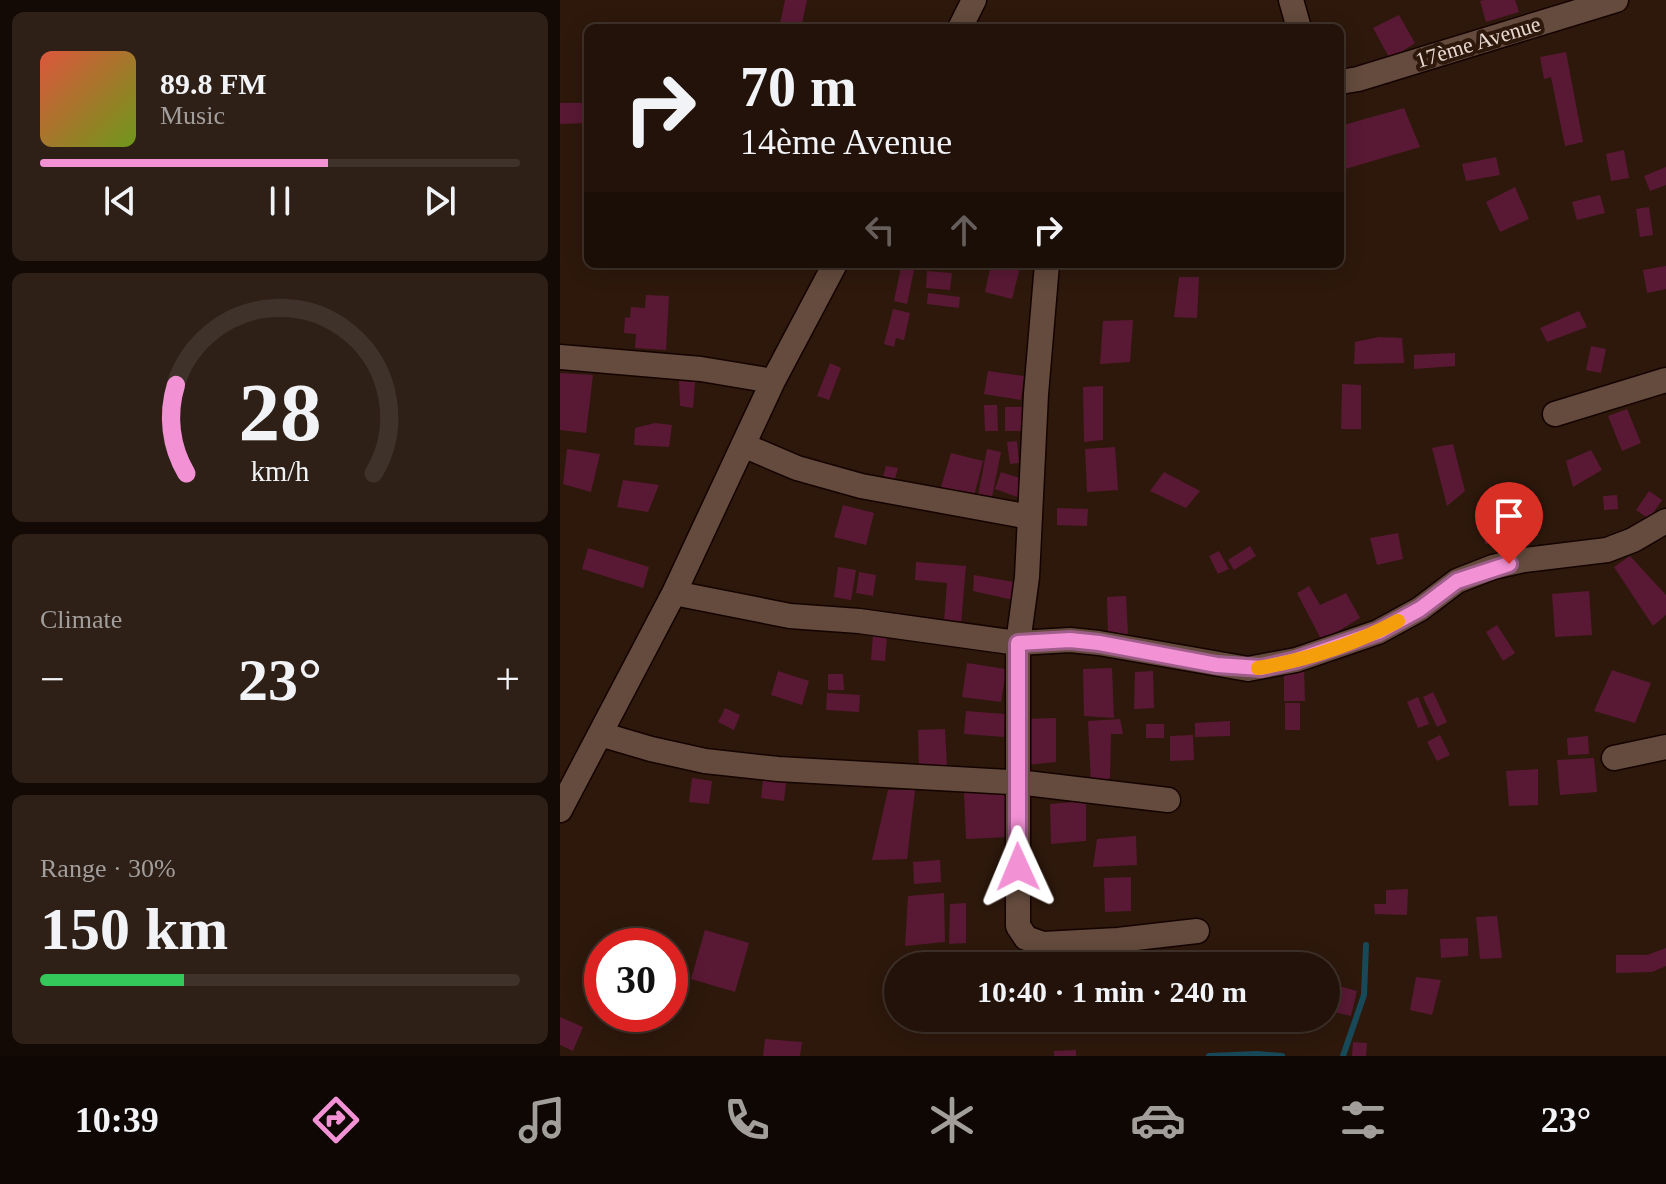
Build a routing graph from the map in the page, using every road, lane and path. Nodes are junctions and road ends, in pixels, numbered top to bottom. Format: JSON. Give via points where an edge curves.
{"nodes":[{"id":1,"x":974,"y":0,"type":"edge"},
{"id":2,"x":1291,"y":0,"type":"edge"},
{"id":3,"x":1616,"y":0,"type":"edge"},
{"id":4,"x":962,"y":24,"type":"edge"},
{"id":5,"x":1298,"y":24,"type":"edge"},
{"id":6,"x":1344,"y":81,"type":"edge"},
{"id":7,"x":833,"y":268,"type":"edge"},
{"id":8,"x":1047,"y":268,"type":"edge"},
{"id":9,"x":560,"y":357,"type":"edge"},
{"id":10,"x":1666,"y":380,"type":"edge"},
{"id":11,"x":773,"y":381,"type":"junction"},
{"id":12,"x":1555,"y":414,"type":"dead end"},
{"id":13,"x":743,"y":445,"type":"junction"},
{"id":14,"x":1030,"y":517,"type":"junction"},
{"id":15,"x":1666,"y":521,"type":"edge"},
{"id":16,"x":674,"y":593,"type":"junction"},
{"id":17,"x":1018,"y":643,"type":"junction"},
{"id":18,"x":600,"y":734,"type":"junction"},
{"id":19,"x":1666,"y":747,"type":"edge"},
{"id":20,"x":1614,"y":758,"type":"dead end"},
{"id":21,"x":1017,"y":783,"type":"junction"},
{"id":22,"x":1168,"y":800,"type":"dead end"},
{"id":23,"x":560,"y":810,"type":"edge"},
{"id":24,"x":1197,"y":931,"type":"dead end"}],
"edges":[{"from":1,"to":4,"type":"street"},
{"from":2,"to":5,"type":"street"},
{"from":3,"to":6,"type":"street","name":"17ème Avenue"},
{"from":7,"to":11,"type":"street"},
{"from":8,"to":14,"type":"street"},
{"from":9,"to":11,"type":"street"},
{"from":10,"to":12,"type":"street"},
{"from":11,"to":13,"type":"street"},
{"from":13,"to":14,"type":"street","via":[[797,468],[861,486]]},
{"from":13,"to":16,"type":"street"},
{"from":14,"to":17,"type":"street"},
{"from":15,"to":17,"type":"street","via":[[1607,550],[1524,560],[1484,571],[1457,581],[1378,632],[1261,668],[1070,640]]},
{"from":16,"to":17,"type":"street","via":[[790,616]]},
{"from":16,"to":18,"type":"street"},
{"from":17,"to":21,"type":"street"},
{"from":18,"to":21,"type":"street","via":[[705,761]]},
{"from":18,"to":23,"type":"street"},
{"from":19,"to":20,"type":"street"},
{"from":21,"to":22,"type":"street"},
{"from":21,"to":24,"type":"street","via":[[1018,926],[1026,938],[1043,944]]}]}
